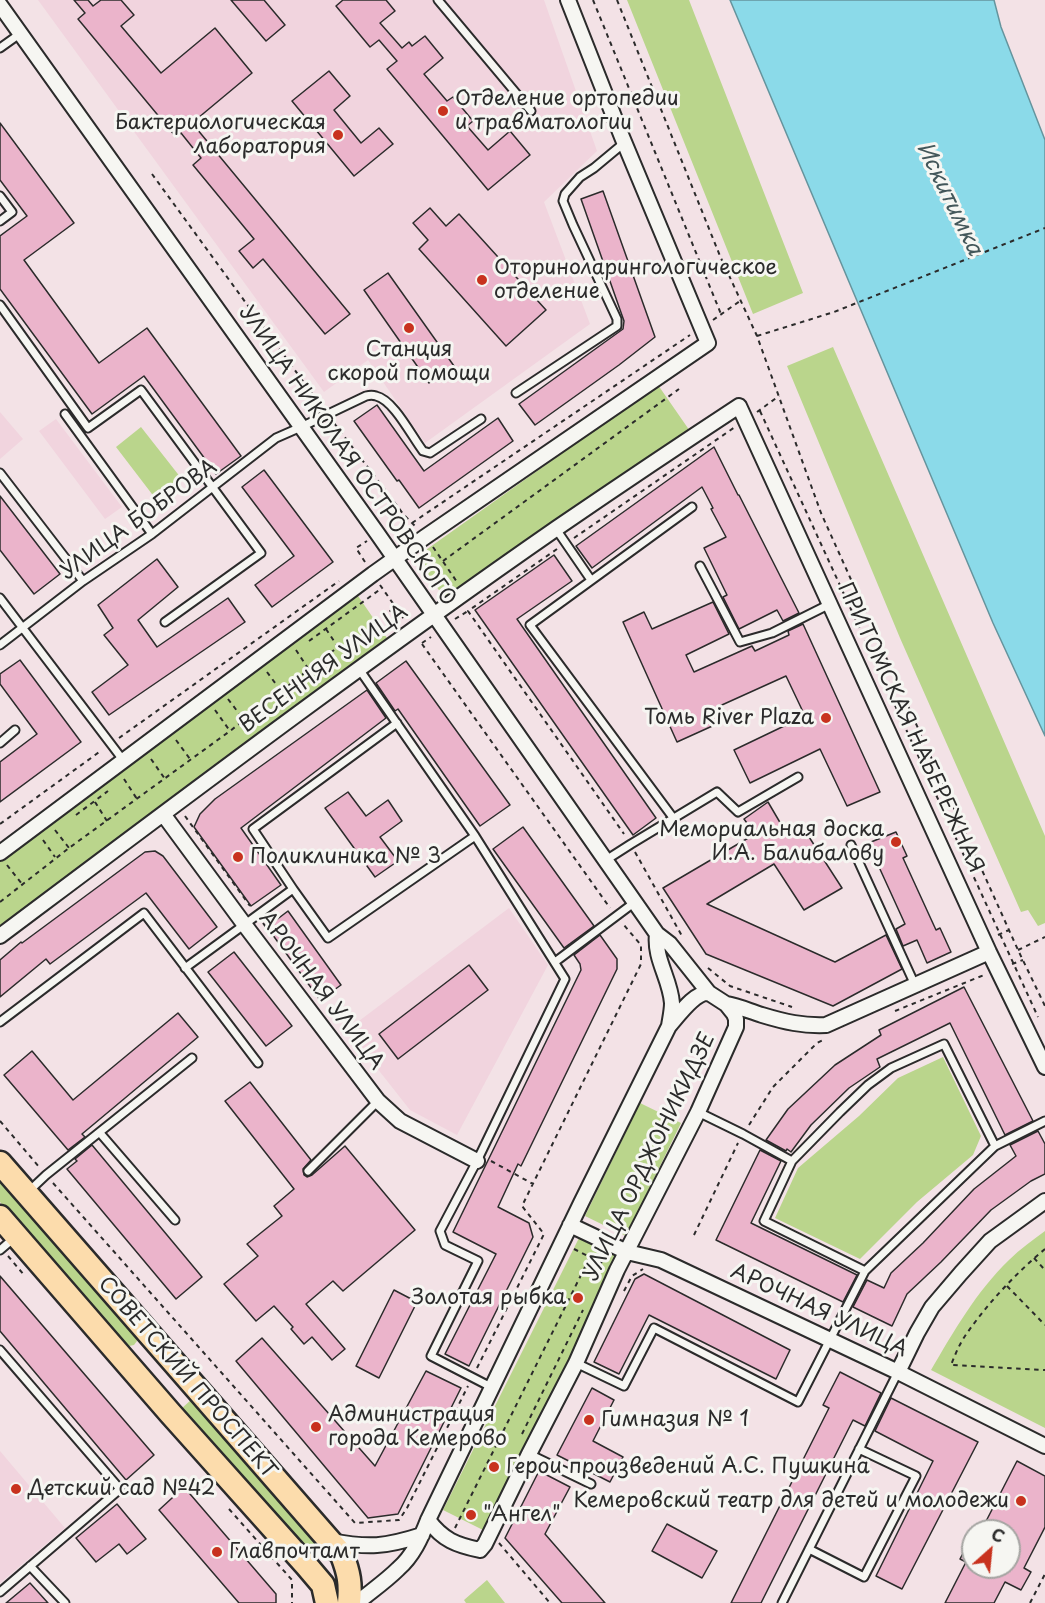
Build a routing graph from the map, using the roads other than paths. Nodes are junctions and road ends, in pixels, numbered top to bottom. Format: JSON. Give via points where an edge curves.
{"nodes":[{"id":1,"x":438,"y":0,"type":"edge"},
{"id":2,"x":568,"y":0,"type":"edge"},
{"id":3,"x":0,"y":4,"type":"edge"},
{"id":4,"x":21,"y":33,"type":"junction"},
{"id":5,"x":0,"y":48,"type":"edge"},
{"id":6,"x":531,"y":111,"type":"dead end"},
{"id":7,"x":624,"y":143,"type":"junction"},
{"id":8,"x":0,"y":196,"type":"edge"},
{"id":9,"x":0,"y":221,"type":"edge"},
{"id":10,"x":0,"y":305,"type":"edge"},
{"id":11,"x":516,"y":393,"type":"dead end"},
{"id":12,"x":739,"y":406,"type":"joint"},
{"id":13,"x":65,"y":414,"type":"dead end"},
{"id":14,"x":481,"y":419,"type":"dead end"},
{"id":15,"x":301,"y":427,"type":"junction"},
{"id":16,"x":0,"y":473,"type":"edge"},
{"id":17,"x":212,"y":488,"type":"junction"},
{"id":18,"x":692,"y":507,"type":"dead end"},
{"id":19,"x":556,"y":529,"type":"junction"},
{"id":20,"x":152,"y":534,"type":"junction"},
{"id":21,"x":395,"y":558,"type":"junction"},
{"id":22,"x":700,"y":566,"type":"dead end"},
{"id":23,"x":591,"y":580,"type":"junction"},
{"id":24,"x":83,"y":581,"type":"junction"},
{"id":25,"x":0,"y":598,"type":"edge"},
{"id":26,"x":830,"y":604,"type":"junction"},
{"id":27,"x":434,"y":615,"type":"junction"},
{"id":28,"x":165,"y":622,"type":"dead end"},
{"id":29,"x":23,"y":627,"type":"junction"},
{"id":30,"x":0,"y":645,"type":"edge"},
{"id":31,"x":359,"y":669,"type":"junction"},
{"id":32,"x":397,"y":723,"type":"junction"},
{"id":33,"x":15,"y":730,"type":"dead end"},
{"id":34,"x":0,"y":743,"type":"edge"},
{"id":35,"x":123,"y":760,"type":"junction"},
{"id":36,"x":798,"y":777,"type":"dead end"},
{"id":37,"x":163,"y":814,"type":"junction"},
{"id":38,"x":674,"y":819,"type":"junction"},
{"id":39,"x":475,"y":836,"type":"junction"},
{"id":40,"x":851,"y":845,"type":"dead end"},
{"id":41,"x":3,"y":859,"type":"edge"},
{"id":42,"x":606,"y":860,"type":"junction"},
{"id":43,"x":293,"y":889,"type":"junction"},
{"id":44,"x":634,"y":902,"type":"junction"},
{"id":45,"x":244,"y":924,"type":"junction"},
{"id":46,"x":657,"y":934,"type":"junction"},
{"id":47,"x":0,"y":936,"type":"edge"},
{"id":48,"x":987,"y":947,"type":"junction"},
{"id":49,"x":555,"y":962,"type":"junction"},
{"id":50,"x":186,"y":968,"type":"junction"},
{"id":51,"x":915,"y":986,"type":"junction"},
{"id":52,"x":709,"y":993,"type":"junction"},
{"id":53,"x":726,"y":1004,"type":"junction"},
{"id":54,"x":0,"y":1022,"type":"edge"},
{"id":55,"x":669,"y":1026,"type":"junction"},
{"id":56,"x":192,"y":1058,"type":"dead end"},
{"id":57,"x":258,"y":1063,"type":"dead end"},
{"id":58,"x":1045,"y":1067,"type":"edge"},
{"id":59,"x":378,"y":1101,"type":"junction"},
{"id":60,"x":698,"y":1112,"type":"junction"},
{"id":61,"x":1045,"y":1120,"type":"edge"},
{"id":62,"x":100,"y":1133,"type":"junction"},
{"id":63,"x":995,"y":1146,"type":"junction"},
{"id":64,"x":478,"y":1158,"type":"junction"},
{"id":65,"x":792,"y":1161,"type":"junction"},
{"id":66,"x":0,"y":1163,"type":"edge"},
{"id":67,"x":308,"y":1171,"type":"dead end"},
{"id":68,"x":26,"y":1193,"type":"junction"},
{"id":69,"x":1045,"y":1201,"type":"edge"},
{"id":70,"x":0,"y":1217,"type":"edge"},
{"id":71,"x":175,"y":1220,"type":"dead end"},
{"id":72,"x":570,"y":1225,"type":"junction"},
{"id":73,"x":8,"y":1243,"type":"edge"},
{"id":74,"x":627,"y":1252,"type":"junction"},
{"id":75,"x":865,"y":1271,"type":"junction"},
{"id":76,"x":141,"y":1325,"type":"junction"},
{"id":77,"x":830,"y":1340,"type":"junction"},
{"id":78,"x":113,"y":1348,"type":"junction"},
{"id":79,"x":0,"y":1350,"type":"edge"},
{"id":80,"x":576,"y":1364,"type":"junction"},
{"id":81,"x":898,"y":1372,"type":"junction"},
{"id":82,"x":191,"y":1382,"type":"junction"},
{"id":83,"x":493,"y":1388,"type":"junction"},
{"id":84,"x":164,"y":1407,"type":"junction"},
{"id":85,"x":1045,"y":1446,"type":"edge"},
{"id":86,"x":859,"y":1449,"type":"junction"},
{"id":87,"x":529,"y":1454,"type":"junction"},
{"id":88,"x":591,"y":1484,"type":"dead end"},
{"id":89,"x":428,"y":1520,"type":"junction"},
{"id":90,"x":422,"y":1535,"type":"junction"},
{"id":91,"x":330,"y":1541,"type":"junction"},
{"id":92,"x":809,"y":1549,"type":"junction"},
{"id":93,"x":30,"y":1566,"type":"junction"},
{"id":94,"x":0,"y":1592,"type":"edge"},
{"id":95,"x":65,"y":1603,"type":"edge"},
{"id":96,"x":327,"y":1603,"type":"edge"},
{"id":97,"x":349,"y":1603,"type":"edge"},
{"id":98,"x":357,"y":1603,"type":"edge"},
{"id":99,"x":782,"y":1603,"type":"edge"}],
"edges":[{"from":1,"to":6,"type":"lane"},
{"from":2,"to":7,"type":"street"},
{"from":3,"to":4,"type":"street","name":"УЛИЦА НИКОЛАЯ ОСТРОВСКОГО"},
{"from":4,"to":5,"type":"lane"},
{"from":4,"to":15,"type":"street","name":"УЛИЦА НИКОЛАЯ ОСТРОВСКОГО"},
{"from":7,"to":11,"type":"lane","via":[[580,177],[563,201],[617,319],[616,326]]},
{"from":7,"to":21,"type":"street","via":[[708,343]]},
{"from":8,"to":9,"type":"lane","via":[[12,212]]},
{"from":10,"to":17,"type":"lane","via":[[88,428],[141,390]]},
{"from":12,"to":19,"type":"street","name":"ВЕСЕННЯЯ УЛИЦА"},
{"from":12,"to":26,"type":"street","name":"ПРИТОМСКАЯ НАБЕРЕЖНАЯ"},
{"from":13,"to":20,"type":"lane"},
{"from":14,"to":15,"type":"lane","name":"УЛИЦА БОБРОВА","via":[[430,453],[423,451],[395,411],[374,395]]},
{"from":15,"to":17,"type":"lane","name":"УЛИЦА БОБРОВА","via":[[276,438]]},
{"from":15,"to":21,"type":"street","name":"УЛИЦА НИКОЛАЯ ОСТРОВСКОГО"},
{"from":16,"to":24,"type":"lane"},
{"from":17,"to":20,"type":"lane","name":"УЛИЦА БОБРОВА"},
{"from":17,"to":28,"type":"lane","via":[[261,553]]},
{"from":18,"to":23,"type":"lane"},
{"from":19,"to":23,"type":"lane"},
{"from":19,"to":27,"type":"street","name":"ВЕСЕННЯЯ УЛИЦА"},
{"from":20,"to":24,"type":"lane","name":"УЛИЦА БОБРОВА"},
{"from":21,"to":27,"type":"street","name":"УЛИЦА НИКОЛАЯ ОСТРОВСКОГО"},
{"from":21,"to":35,"type":"street"},
{"from":22,"to":26,"type":"lane","via":[[740,642],[772,633]]},
{"from":23,"to":38,"type":"lane","via":[[530,625]]},
{"from":24,"to":29,"type":"lane","name":"УЛИЦА БОБРОВА"},
{"from":25,"to":29,"type":"lane"},
{"from":26,"to":48,"type":"street","name":"ПРИТОМСКАЯ НАБЕРЕЖНАЯ"},
{"from":27,"to":31,"type":"street","name":"ВЕСЕННЯЯ УЛИЦА"},
{"from":27,"to":42,"type":"street","name":"УЛИЦА НИКОЛАЯ ОСТРОВСКОГО"},
{"from":29,"to":30,"type":"lane","name":"УЛИЦА БОБРОВА"},
{"from":29,"to":35,"type":"lane"},
{"from":31,"to":32,"type":"lane"},
{"from":31,"to":37,"type":"street","name":"ВЕСЕННЯЯ УЛИЦА"},
{"from":32,"to":39,"type":"lane"},
{"from":32,"to":43,"type":"lane","via":[[253,829]]},
{"from":33,"to":34,"type":"lane"},
{"from":35,"to":41,"type":"street"},
{"from":36,"to":38,"type":"lane","via":[[738,812],[717,792]]},
{"from":37,"to":45,"type":"street","name":"АРОЧНАЯ УЛИЦА"},
{"from":37,"to":47,"type":"street","name":"ВЕСЕННЯЯ УЛИЦА"},
{"from":38,"to":42,"type":"lane"},
{"from":39,"to":43,"type":"lane","via":[[328,938]]},
{"from":39,"to":49,"type":"lane"},
{"from":40,"to":51,"type":"lane"},
{"from":42,"to":44,"type":"street","name":"УЛИЦА НИКОЛАЯ ОСТРОВСКОГО"},
{"from":43,"to":45,"type":"lane"},
{"from":44,"to":46,"type":"street","name":"УЛИЦА НИКОЛАЯ ОСТРОВСКОГО"},
{"from":44,"to":49,"type":"lane"},
{"from":45,"to":50,"type":"lane"},
{"from":45,"to":59,"type":"street","name":"АРОЧНАЯ УЛИЦА"},
{"from":46,"to":52,"type":"street","via":[[670,944]]},
{"from":46,"to":55,"type":"street","name":"УЛИЦА ОРДЖОНИКИДЗЕ","via":[[657,951],[672,1002]]},
{"from":48,"to":51,"type":"street"},
{"from":48,"to":58,"type":"street","name":"ПРИТОМСКАЯ НАБЕРЕЖНАЯ"},
{"from":49,"to":64,"type":"lane","via":[[566,979]]},
{"from":50,"to":54,"type":"lane","via":[[144,913]]},
{"from":50,"to":57,"type":"lane"},
{"from":51,"to":53,"type":"street","via":[[826,1025],[806,1026]]},
{"from":52,"to":53,"type":"street"},
{"from":52,"to":55,"type":"street","via":[[697,996]]},
{"from":53,"to":60,"type":"street","name":"УЛИЦА ОРДЖОНИКИДЗЕ","via":[[734,1014],[736,1027]]},
{"from":55,"to":72,"type":"street","name":"УЛИЦА ОРДЖОНИКИДЗЕ"},
{"from":56,"to":62,"type":"lane"},
{"from":59,"to":64,"type":"street","name":"АРОЧНАЯ УЛИЦА","via":[[400,1121]]},
{"from":59,"to":67,"type":"lane"},
{"from":60,"to":65,"type":"lane"},
{"from":60,"to":74,"type":"street","name":"УЛИЦА ОРДЖОНИКИДЗЕ"},
{"from":61,"to":63,"type":"lane"},
{"from":62,"to":68,"type":"lane"},
{"from":62,"to":71,"type":"lane"},
{"from":63,"to":65,"type":"lane","via":[[944,1044],[891,1068],[868,1085]]},
{"from":63,"to":75,"type":"lane"},
{"from":64,"to":83,"type":"lane","via":[[440,1231],[446,1245],[478,1261],[431,1356]]},
{"from":65,"to":75,"type":"lane","via":[[764,1221]]},
{"from":66,"to":68,"type":"main road","name":"СОВЕТСКИЙ ПРОСПЕКТ"},
{"from":68,"to":76,"type":"main road","name":"СОВЕТСКИЙ ПРОСПЕКТ"},
{"from":69,"to":81,"type":"street","via":[[990,1241],[961,1273],[932,1307]]},
{"from":70,"to":73,"type":"main road","name":"СОВЕТСКИЙ ПРОСПЕКТ"},
{"from":72,"to":74,"type":"street","name":"АРОЧНАЯ УЛИЦА"},
{"from":72,"to":83,"type":"street","name":"УЛИЦА ОРДЖОНИКИДЗЕ"},
{"from":73,"to":78,"type":"main road","name":"СОВЕТСКИЙ ПРОСПЕКТ"},
{"from":74,"to":77,"type":"street","name":"АРОЧНАЯ УЛИЦА","via":[[661,1260]]},
{"from":74,"to":80,"type":"street","name":"УЛИЦА ОРДЖОНИКИДЗЕ"},
{"from":75,"to":77,"type":"lane"},
{"from":76,"to":78,"type":"main road","via":[[146,1337],[141,1352],[126,1356]]},
{"from":76,"to":82,"type":"main road","name":"СОВЕТСКИЙ ПРОСПЕКТ"},
{"from":77,"to":80,"type":"lane","via":[[798,1402],[654,1328],[624,1386]]},
{"from":77,"to":81,"type":"street","name":"АРОЧНАЯ УЛИЦА"},
{"from":78,"to":84,"type":"main road","name":"СОВЕТСКИЙ ПРОСПЕКТ"},
{"from":79,"to":93,"type":"lane","via":[[120,1489]]},
{"from":80,"to":87,"type":"street","name":"УЛИЦА ОРДЖОНИКИДЗЕ"},
{"from":81,"to":85,"type":"street","name":"АРОЧНАЯ УЛИЦА"},
{"from":81,"to":86,"type":"lane"},
{"from":82,"to":84,"type":"main road","via":[[182,1377],[168,1382],[161,1395]]},
{"from":82,"to":91,"type":"main road","name":"СОВЕТСКИЙ ПРОСПЕКТ"},
{"from":83,"to":89,"type":"street","name":"УЛИЦА ОРДЖОНИКИДЗЕ"},
{"from":84,"to":96,"type":"main road","name":"СОВЕТСКИЙ ПРОСПЕКТ","via":[[323,1585]]},
{"from":86,"to":92,"type":"lane"},
{"from":86,"to":92,"type":"lane","via":[[916,1476],[864,1577]]},
{"from":87,"to":88,"type":"lane"},
{"from":87,"to":89,"type":"street","name":"УЛИЦА ОРДЖОНИКИДЗЕ","via":[[492,1544],[480,1550],[458,1546]]},
{"from":89,"to":90,"type":"street","name":"УЛИЦА ОРДЖОНИКИДЗЕ"},
{"from":90,"to":91,"type":"street","via":[[377,1546]]},
{"from":90,"to":98,"type":"street","name":"УЛИЦА ОРДЖОНИКИДЗЕ","via":[[399,1569]]},
{"from":91,"to":97,"type":"main road","name":"СОВЕТСКИЙ ПРОСПЕКТ","via":[[349,1572]]},
{"from":92,"to":99,"type":"lane"},
{"from":93,"to":94,"type":"lane"},
{"from":93,"to":95,"type":"lane"}]}
